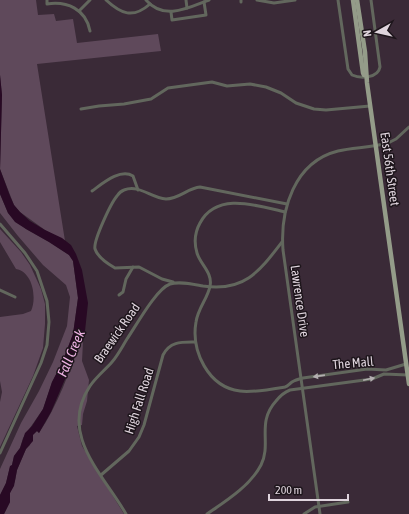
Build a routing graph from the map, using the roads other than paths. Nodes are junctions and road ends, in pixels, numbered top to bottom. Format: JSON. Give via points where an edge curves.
{"nodes":[{"id":1,"x":90,"y":0,"type":"edge"},
{"id":2,"x":106,"y":0,"type":"edge"},
{"id":3,"x":146,"y":0,"type":"edge"},
{"id":4,"x":186,"y":0,"type":"edge"},
{"id":5,"x":194,"y":0,"type":"edge"},
{"id":6,"x":209,"y":0,"type":"edge"},
{"id":7,"x":257,"y":0,"type":"edge"},
{"id":8,"x":295,"y":0,"type":"edge"},
{"id":9,"x":338,"y":0,"type":"edge"},
{"id":10,"x":353,"y":0,"type":"edge"},
{"id":11,"x":358,"y":0,"type":"edge"},
{"id":12,"x":371,"y":0,"type":"edge"},
{"id":13,"x":47,"y":2,"type":"edge"},
{"id":14,"x":204,"y":2,"type":"junction"},
{"id":15,"x":150,"y":4,"type":"junction"},
{"id":16,"x":195,"y":5,"type":"junction"},
{"id":17,"x":187,"y":8,"type":"junction"},
{"id":18,"x":80,"y":11,"type":"junction"},
{"id":19,"x":171,"y":12,"type":"junction"},
{"id":20,"x":90,"y":31,"type":"dead end"},
{"id":21,"x":366,"y":77,"type":"junction"},
{"id":22,"x":370,"y":106,"type":"junction"},
{"id":23,"x":81,"y":109,"type":"dead end"},
{"id":24,"x":409,"y":127,"type":"edge"},
{"id":25,"x":376,"y":145,"type":"junction"},
{"id":26,"x":92,"y":190,"type":"dead end"},
{"id":27,"x":138,"y":190,"type":"junction"},
{"id":28,"x":288,"y":204,"type":"junction"},
{"id":29,"x":285,"y":212,"type":"junction"},
{"id":30,"x":0,"y":224,"type":"edge"},
{"id":31,"x":282,"y":242,"type":"junction"},
{"id":32,"x":133,"y":267,"type":"junction"},
{"id":33,"x":175,"y":283,"type":"junction"},
{"id":34,"x":210,"y":287,"type":"junction"},
{"id":35,"x":0,"y":290,"type":"edge"},
{"id":36,"x":119,"y":295,"type":"dead end"},
{"id":37,"x":15,"y":297,"type":"dead end"},
{"id":38,"x":195,"y":342,"type":"junction"},
{"id":39,"x":407,"y":361,"type":"edge"},
{"id":40,"x":392,"y":369,"type":"junction"},
{"id":41,"x":385,"y":372,"type":"junction"},
{"id":42,"x":392,"y":373,"type":"junction"},
{"id":43,"x":408,"y":375,"type":"junction"},
{"id":44,"x":301,"y":378,"type":"junction"},
{"id":45,"x":409,"y":384,"type":"edge"},
{"id":46,"x":288,"y":389,"type":"junction"},
{"id":47,"x":302,"y":389,"type":"junction"},
{"id":48,"x":0,"y":453,"type":"edge"},
{"id":49,"x":101,"y":475,"type":"junction"},
{"id":50,"x":348,"y":502,"type":"dead end"},
{"id":51,"x":319,"y":506,"type":"junction"},
{"id":52,"x":126,"y":514,"type":"edge"},
{"id":53,"x":207,"y":514,"type":"edge"},
{"id":54,"x":304,"y":514,"type":"edge"},
{"id":55,"x":320,"y":514,"type":"edge"}],
"edges":[{"from":1,"to":18,"type":"street"},
{"from":2,"to":15,"type":"street","via":[[127,13],[138,12]]},
{"from":3,"to":15,"type":"street"},
{"from":4,"to":17,"type":"street"},
{"from":5,"to":16,"type":"street"},
{"from":6,"to":14,"type":"street"},
{"from":7,"to":8,"type":"street","via":[[275,3]]},
{"from":9,"to":21,"type":"street","via":[[349,72],[356,77]]},
{"from":10,"to":21,"type":"main road","name":"East 56th Street","via":[[363,73]]},
{"from":11,"to":21,"type":"main road","name":"East 56th Street"},
{"from":12,"to":21,"type":"street","via":[[380,67],[376,75]]},
{"from":13,"to":18,"type":"street","via":[[64,4]]},
{"from":14,"to":16,"type":"street"},
{"from":14,"to":19,"type":"street","via":[[206,15],[172,20]]},
{"from":15,"to":19,"type":"street","via":[[160,10]]},
{"from":16,"to":17,"type":"street"},
{"from":17,"to":19,"type":"street"},
{"from":18,"to":20,"type":"street"},
{"from":21,"to":22,"type":"main road","name":"East 56th Street"},
{"from":22,"to":23,"type":"street","via":[[314,109],[298,104],[266,87],[250,84],[227,86],[212,82],[167,88],[151,99]]},
{"from":22,"to":25,"type":"main road","name":"East 56th Street"},
{"from":24,"to":25,"type":"street","name":"Lawrence Drive","via":[[393,141]]},
{"from":25,"to":28,"type":"street","name":"Lawrence Drive","via":[[339,151],[316,161],[298,179]]},
{"from":25,"to":39,"type":"main road","name":"East 56th Street"},
{"from":26,"to":27,"type":"street","via":[[114,176],[129,174],[133,176]]},
{"from":27,"to":28,"type":"street","via":[[166,199],[175,198],[200,187]]},
{"from":27,"to":32,"type":"street","via":[[125,190],[116,196],[95,243],[99,256],[114,268]]},
{"from":28,"to":29,"type":"street","name":"Lawrence Drive"},
{"from":29,"to":31,"type":"street","name":"Lawrence Drive"},
{"from":29,"to":34,"type":"street","via":[[236,203],[221,205],[208,212],[196,232],[195,243],[199,257],[210,276]]},
{"from":30,"to":48,"type":"street","via":[[22,249],[37,272],[47,301],[49,322],[47,345],[41,363]]},
{"from":31,"to":34,"type":"street","via":[[260,269],[248,278],[228,286]]},
{"from":31,"to":44,"type":"street","name":"Lawrence Drive"},
{"from":32,"to":33,"type":"street","via":[[141,267]]},
{"from":32,"to":36,"type":"street","via":[[126,279],[123,292]]},
{"from":33,"to":34,"type":"street"},
{"from":33,"to":49,"type":"street","name":"Braewick Road","via":[[160,292],[112,362],[90,386],[82,400],[78,420],[80,437],[86,452]]},
{"from":34,"to":38,"type":"street","name":"The Mall","via":[[197,316]]},
{"from":35,"to":37,"type":"street"},
{"from":38,"to":46,"type":"street","name":"The Mall","via":[[203,366],[227,387],[244,392]]},
{"from":38,"to":49,"type":"street","name":"High Fall Road","via":[[176,342],[166,349],[139,437],[129,451]]},
{"from":39,"to":40,"type":"street","name":"The Mall"},
{"from":39,"to":43,"type":"main road","name":"East 56th Street"},
{"from":40,"to":41,"type":"street","name":"The Mall"},
{"from":40,"to":42,"type":"street"},
{"from":41,"to":42,"type":"street","name":"The Mall"},
{"from":41,"to":44,"type":"street","name":"The Mall","one_way":true,"via":[[367,369]]},
{"from":47,"to":41,"type":"street","name":"The Mall","one_way":true,"via":[[372,379]]},
{"from":42,"to":43,"type":"street","name":"The Mall"},
{"from":43,"to":45,"type":"main road","name":"East 56th Street"},
{"from":44,"to":46,"type":"street","via":[[292,382]]},
{"from":44,"to":47,"type":"street","name":"Lawrence Drive"},
{"from":46,"to":47,"type":"street","name":"The Mall"},
{"from":46,"to":53,"type":"street","via":[[268,413],[264,425],[264,455],[255,474],[243,487]]},
{"from":47,"to":51,"type":"street","name":"Lawrence Drive"},
{"from":49,"to":52,"type":"street","name":"Braewick Road"},
{"from":50,"to":51,"type":"street"},
{"from":51,"to":54,"type":"street"},
{"from":51,"to":55,"type":"street","name":"Lawrence Drive"}]}
